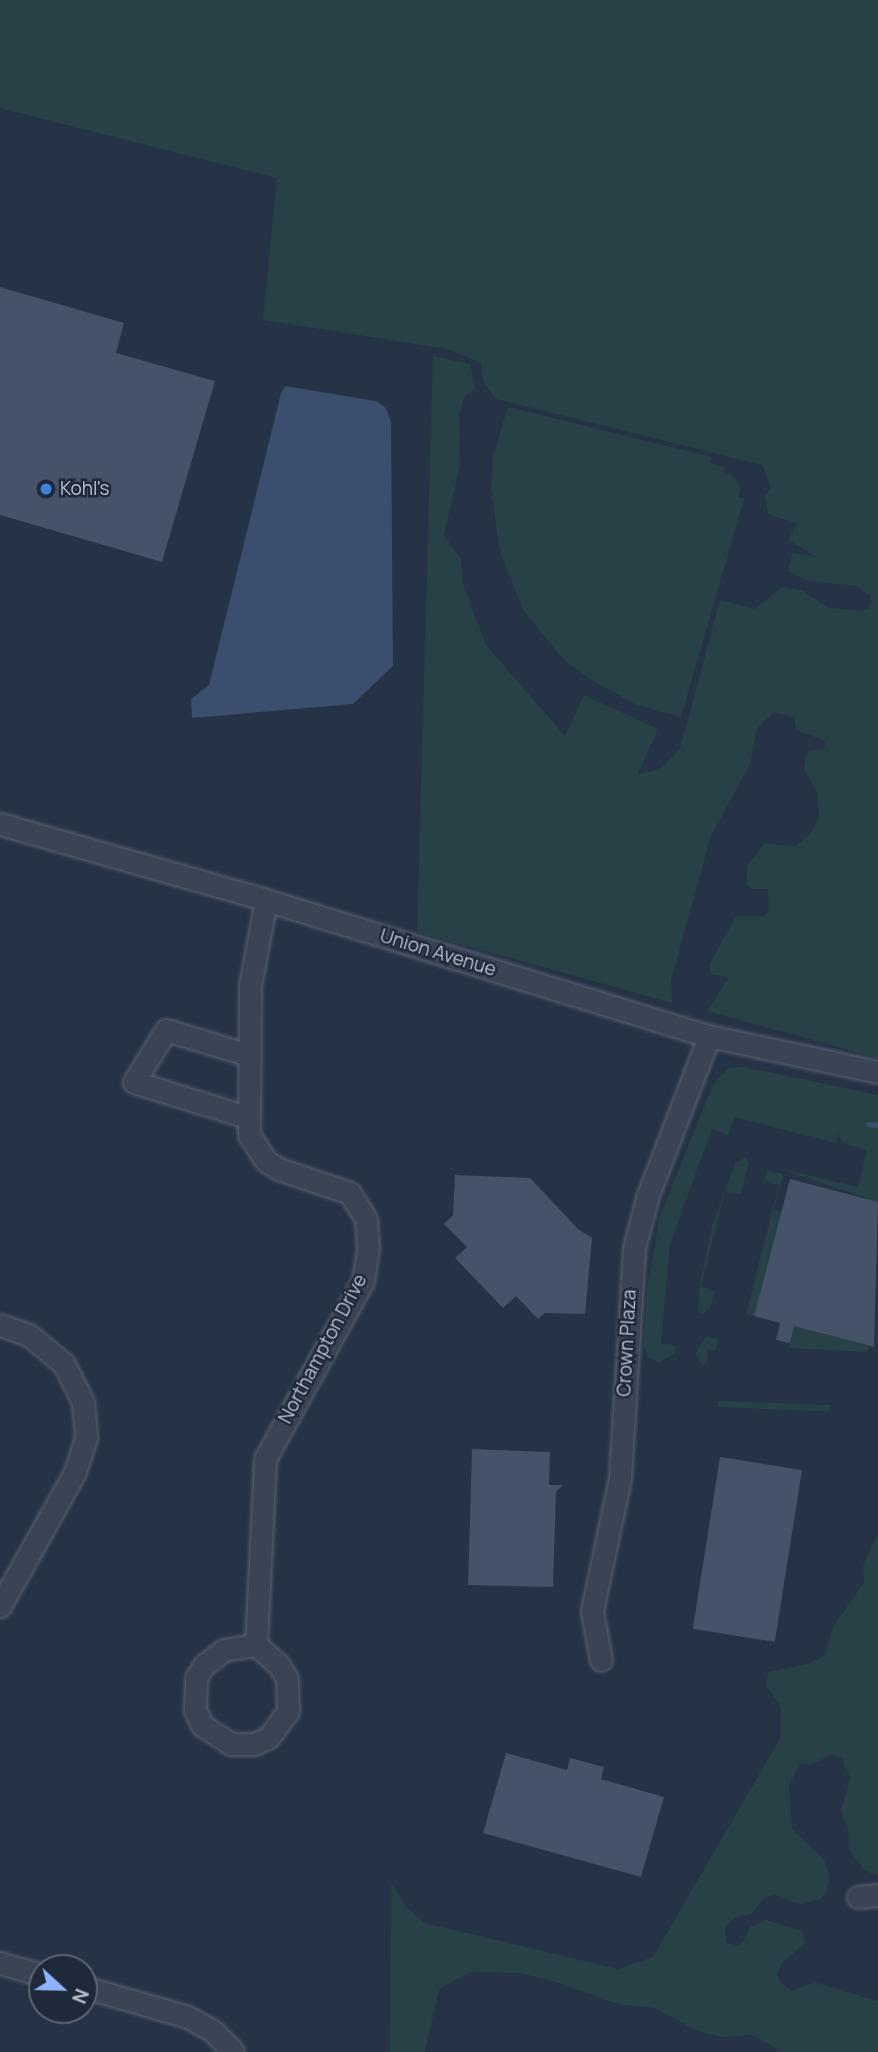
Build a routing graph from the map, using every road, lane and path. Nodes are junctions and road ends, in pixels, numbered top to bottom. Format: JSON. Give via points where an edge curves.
{"nodes":[{"id":1,"x":0,"y":824,"type":"edge"},
{"id":2,"x":266,"y":900,"type":"junction"},
{"id":3,"x":709,"y":1036,"type":"junction"},
{"id":4,"x":248,"y":1055,"type":"junction"},
{"id":5,"x":878,"y":1072,"type":"edge"},
{"id":6,"x":247,"y":1117,"type":"junction"},
{"id":7,"x":0,"y":1325,"type":"edge"},
{"id":8,"x":0,"y":1606,"type":"edge"},
{"id":9,"x":256,"y":1645,"type":"junction"},
{"id":10,"x":601,"y":1660,"type":"dead end"},
{"id":11,"x":0,"y":1963,"type":"edge"},
{"id":12,"x":28,"y":1971,"type":"edge"},
{"id":13,"x":98,"y":1991,"type":"edge"},
{"id":14,"x":233,"y":2052,"type":"edge"}],
"edges":[{"from":1,"to":2,"type":"street","name":"Union Avenue"},
{"from":2,"to":3,"type":"street","name":"Union Avenue"},
{"from":2,"to":4,"type":"street","name":"Northampton Drive","via":[[250,986]]},
{"from":3,"to":5,"type":"street","name":"Union Avenue"},
{"from":3,"to":10,"type":"street","name":"Crown Plaza","via":[[648,1195],[634,1248],[620,1478],[593,1611]]},
{"from":4,"to":6,"type":"street","name":"Northampton Drive"},
{"from":4,"to":6,"type":"street","via":[[166,1030],[134,1082]]},
{"from":6,"to":9,"type":"street","name":"Northampton Drive","via":[[249,1135],[266,1161],[350,1193],[366,1219],[368,1248],[363,1281],[265,1459]]},
{"from":7,"to":8,"type":"street","via":[[29,1335],[64,1364],[83,1402],[86,1438],[75,1472]]},
{"from":9,"to":9,"type":"street","via":[[224,1650],[204,1665],[196,1678],[195,1710],[202,1725],[232,1744],[254,1744],[269,1737],[288,1711],[287,1679],[279,1665]]},
{"from":11,"to":12,"type":"street"},
{"from":13,"to":14,"type":"street","via":[[188,2017],[213,2031]]}]}
